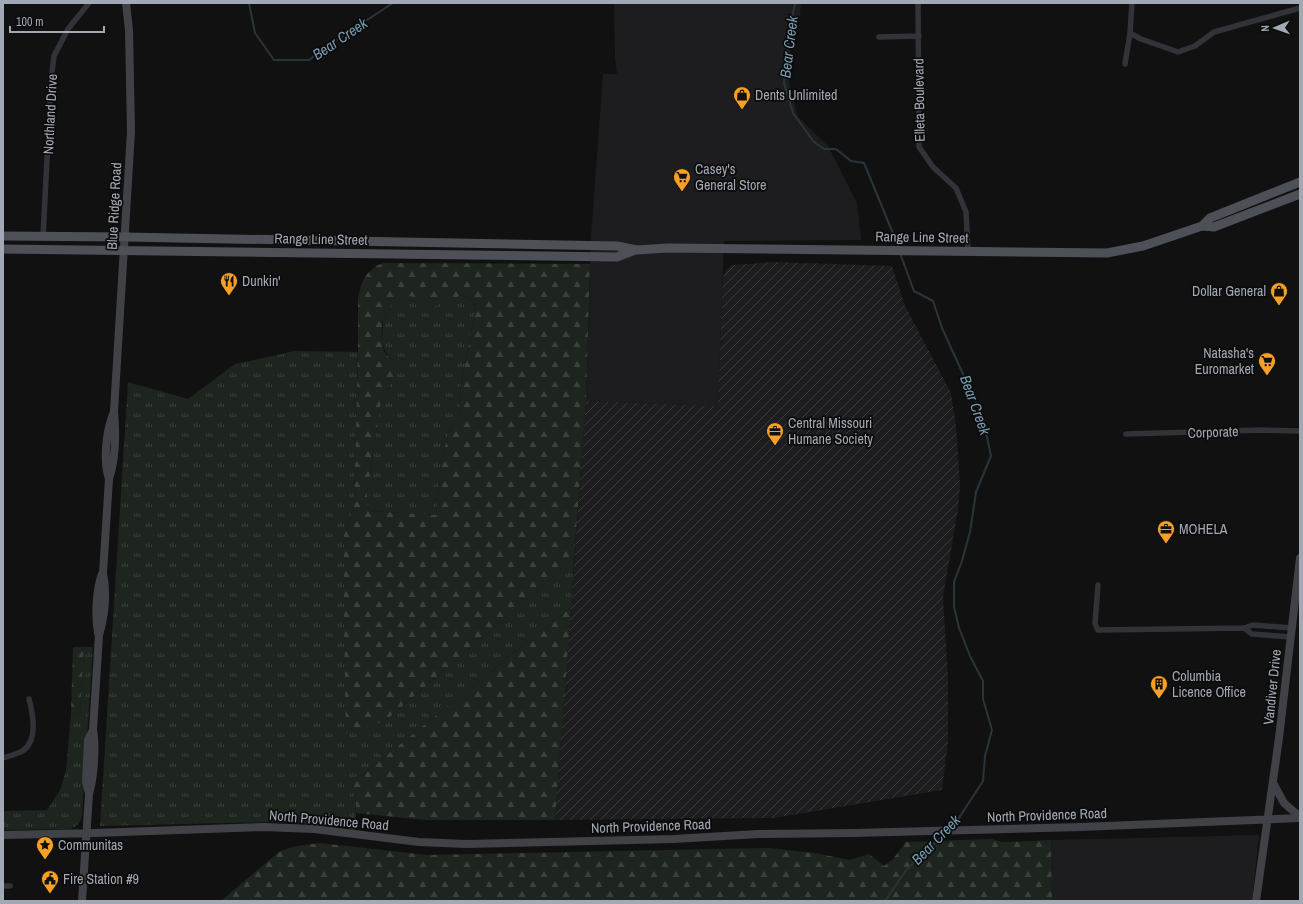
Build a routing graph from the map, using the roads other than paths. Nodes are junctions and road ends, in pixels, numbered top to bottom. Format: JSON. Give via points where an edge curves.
{"nodes":[{"id":1,"x":89,"y":3,"type":"edge"},
{"id":2,"x":126,"y":3,"type":"edge"},
{"id":3,"x":918,"y":3,"type":"edge"},
{"id":4,"x":1132,"y":3,"type":"edge"},
{"id":5,"x":1300,"y":8,"type":"edge"},
{"id":6,"x":1130,"y":33,"type":"junction"},
{"id":7,"x":919,"y":36,"type":"junction"},
{"id":8,"x":879,"y":37,"type":"dead end"},
{"id":9,"x":1125,"y":64,"type":"dead end"},
{"id":10,"x":1300,"y":182,"type":"edge"},
{"id":11,"x":1300,"y":194,"type":"edge"},
{"id":12,"x":1202,"y":226,"type":"junction"},
{"id":13,"x":3,"y":236,"type":"edge"},
{"id":14,"x":43,"y":237,"type":"junction"},
{"id":15,"x":125,"y":237,"type":"junction"},
{"id":16,"x":347,"y":241,"type":"junction"},
{"id":17,"x":442,"y":242,"type":"junction"},
{"id":18,"x":3,"y":249,"type":"edge"},
{"id":19,"x":124,"y":250,"type":"junction"},
{"id":20,"x":637,"y":250,"type":"junction"},
{"id":21,"x":255,"y":252,"type":"junction"},
{"id":22,"x":968,"y":252,"type":"junction"},
{"id":23,"x":352,"y":253,"type":"junction"},
{"id":24,"x":1300,"y":431,"type":"edge"},
{"id":25,"x":1126,"y":434,"type":"dead end"},
{"id":26,"x":1300,"y":558,"type":"edge"},
{"id":27,"x":1098,"y":585,"type":"dead end"},
{"id":28,"x":1244,"y":628,"type":"junction"},
{"id":29,"x":1292,"y":628,"type":"junction"},
{"id":30,"x":1291,"y":637,"type":"junction"},
{"id":31,"x":29,"y":699,"type":"dead end"},
{"id":32,"x":3,"y":758,"type":"edge"},
{"id":33,"x":1273,"y":783,"type":"junction"},
{"id":34,"x":1300,"y":817,"type":"edge"},
{"id":35,"x":1268,"y":819,"type":"junction"},
{"id":36,"x":86,"y":833,"type":"junction"},
{"id":37,"x":3,"y":835,"type":"edge"},
{"id":38,"x":3,"y":886,"type":"edge"},
{"id":39,"x":10,"y":886,"type":"dead end"},
{"id":40,"x":82,"y":901,"type":"edge"},
{"id":41,"x":1256,"y":901,"type":"edge"}],
"edges":[{"from":1,"to":14,"type":"street","name":"Northland Drive","via":[[68,29],[54,56]]},
{"from":2,"to":15,"type":"street","name":"Blue Ridge Road","via":[[131,132]]},
{"from":3,"to":7,"type":"street","name":"Elleta Boulevard"},
{"from":4,"to":6,"type":"street"},
{"from":5,"to":6,"type":"street","via":[[1214,32],[1195,46],[1178,52]]},
{"from":6,"to":9,"type":"street"},
{"from":7,"to":8,"type":"street"},
{"from":7,"to":22,"type":"street","name":"Elleta Boulevard","via":[[919,147],[933,167],[956,188],[966,212]]},
{"from":10,"to":12,"type":"main road","name":"Range Line Street","via":[[1210,218]]},
{"from":11,"to":12,"type":"main road","name":"Range Line Street","via":[[1214,227]]},
{"from":12,"to":22,"type":"main road","name":"Range Line Street","via":[[1143,246],[1107,253]]},
{"from":13,"to":14,"type":"main road","name":"Range Line Street"},
{"from":14,"to":15,"type":"main road","name":"Range Line Street"},
{"from":15,"to":16,"type":"main road","name":"Range Line Street"},
{"from":15,"to":19,"type":"street","name":"Blue Ridge Road"},
{"from":16,"to":17,"type":"main road","name":"Range Line Street"},
{"from":16,"to":21,"type":"main road","via":[[331,246],[273,245]]},
{"from":17,"to":20,"type":"main road","name":"Range Line Street","via":[[618,246]]},
{"from":17,"to":23,"type":"main road","via":[[434,247],[374,246]]},
{"from":18,"to":19,"type":"main road","name":"Range Line Street"},
{"from":19,"to":21,"type":"main road","name":"Range Line Street"},
{"from":19,"to":36,"type":"street","name":"Blue Ridge Road","via":[[113,468],[109,479],[103,573],[99,583],[96,624],[99,635],[93,730],[95,740]]},
{"from":20,"to":22,"type":"main road","name":"Range Line Street","via":[[668,248]]},
{"from":20,"to":23,"type":"main road","name":"Range Line Street","via":[[617,257]]},
{"from":21,"to":23,"type":"main road","name":"Range Line Street"},
{"from":24,"to":25,"type":"street","name":"Corporate"},
{"from":26,"to":29,"type":"street","name":"Vandiver Drive"},
{"from":27,"to":28,"type":"street","via":[[1095,624],[1098,630]]},
{"from":28,"to":29,"type":"street","via":[[1253,625]]},
{"from":28,"to":30,"type":"street","via":[[1252,634]]},
{"from":29,"to":30,"type":"street","name":"Vandiver Drive"},
{"from":30,"to":33,"type":"street","name":"Vandiver Drive"},
{"from":31,"to":32,"type":"street","via":[[33,712],[32,739],[25,750]]},
{"from":33,"to":34,"type":"street","via":[[1284,803]]},
{"from":33,"to":35,"type":"street","name":"Vandiver Drive"},
{"from":34,"to":35,"type":"street","name":"North Providence Road"},
{"from":35,"to":36,"type":"street","name":"North Providence Road","via":[[1014,829],[758,834],[674,839],[466,844],[419,842],[314,829],[264,827]]},
{"from":35,"to":41,"type":"street","name":"Vandiver Drive"},
{"from":36,"to":37,"type":"street","name":"North Providence Road"},
{"from":36,"to":40,"type":"street","name":"Blue Ridge Road"},
{"from":38,"to":39,"type":"street"}]}
